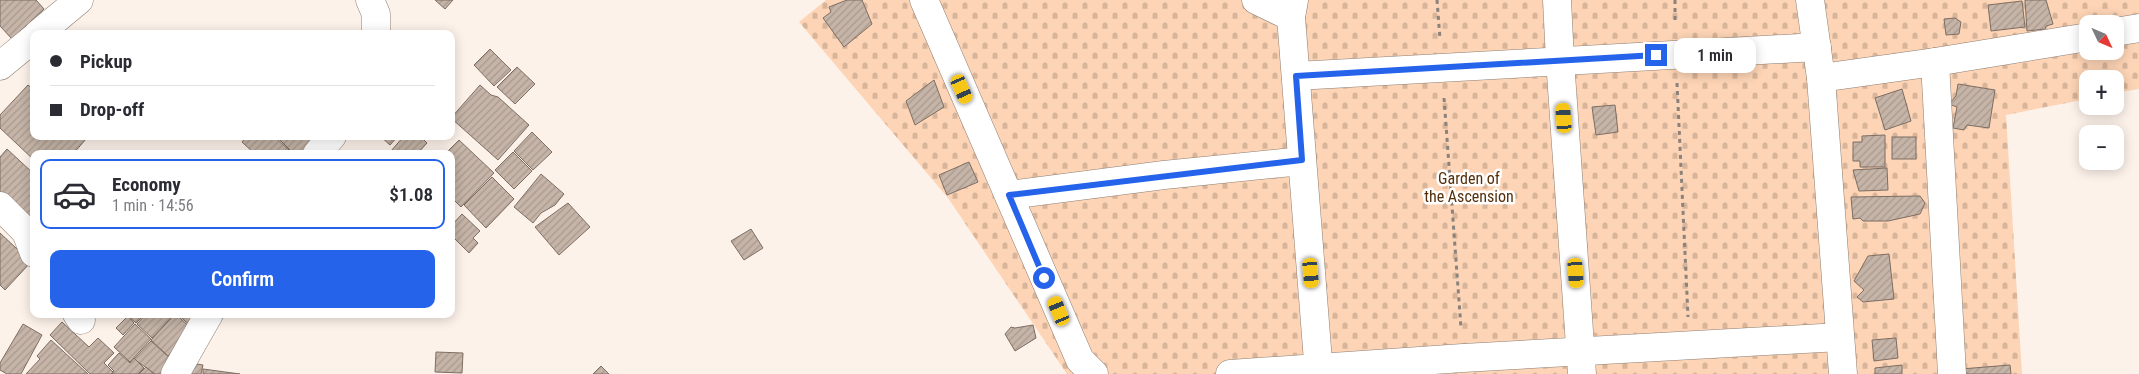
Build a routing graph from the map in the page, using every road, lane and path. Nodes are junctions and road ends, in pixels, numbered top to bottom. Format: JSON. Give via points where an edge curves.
{"nodes":[{"id":1,"x":79,"y":0,"type":"edge"},
{"id":2,"x":370,"y":0,"type":"edge"},
{"id":3,"x":924,"y":0,"type":"edge"},
{"id":4,"x":1256,"y":0,"type":"edge"},
{"id":5,"x":1437,"y":0,"type":"edge"},
{"id":6,"x":1557,"y":0,"type":"edge"},
{"id":7,"x":1675,"y":0,"type":"edge"},
{"id":8,"x":1810,"y":0,"type":"edge"},
{"id":9,"x":1292,"y":8,"type":"edge"},
{"id":10,"x":2139,"y":28,"type":"edge"},
{"id":11,"x":43,"y":30,"type":"edge"},
{"id":12,"x":376,"y":30,"type":"edge"},
{"id":13,"x":2124,"y":30,"type":"edge"},
{"id":14,"x":2079,"y":38,"type":"edge"},
{"id":15,"x":30,"y":41,"type":"edge"},
{"id":16,"x":1817,"y":47,"type":"junction"},
{"id":17,"x":1676,"y":54,"type":"junction"},
{"id":18,"x":1560,"y":60,"type":"junction"},
{"id":19,"x":1935,"y":62,"type":"junction"},
{"id":20,"x":0,"y":66,"type":"edge"},
{"id":21,"x":1442,"y":67,"type":"junction"},
{"id":22,"x":1296,"y":76,"type":"junction"},
{"id":23,"x":1821,"y":78,"type":"junction"},
{"id":24,"x":329,"y":140,"type":"edge"},
{"id":25,"x":320,"y":150,"type":"edge"},
{"id":26,"x":1302,"y":160,"type":"junction"},
{"id":27,"x":1009,"y":195,"type":"junction"},
{"id":28,"x":0,"y":206,"type":"edge"},
{"id":29,"x":30,"y":242,"type":"edge"},
{"id":30,"x":207,"y":318,"type":"edge"},
{"id":31,"x":1840,"y":337,"type":"junction"},
{"id":32,"x":1689,"y":345,"type":"junction"},
{"id":33,"x":1464,"y":358,"type":"junction"},
{"id":34,"x":1582,"y":362,"type":"edge"},
{"id":35,"x":1319,"y":371,"type":"edge"},
{"id":36,"x":175,"y":374,"type":"edge"},
{"id":37,"x":1094,"y":374,"type":"edge"},
{"id":38,"x":1230,"y":374,"type":"edge"},
{"id":39,"x":1843,"y":374,"type":"edge"},
{"id":40,"x":1952,"y":374,"type":"edge"}],
"edges":[{"from":1,"to":11,"type":"street"},
{"from":2,"to":12,"type":"street","via":[[376,14]]},
{"from":3,"to":27,"type":"street"},
{"from":4,"to":9,"type":"street"},
{"from":5,"to":21,"type":"path"},
{"from":6,"to":18,"type":"street"},
{"from":7,"to":17,"type":"path"},
{"from":8,"to":16,"type":"street"},
{"from":9,"to":22,"type":"street"},
{"from":10,"to":13,"type":"street"},
{"from":14,"to":19,"type":"street"},
{"from":15,"to":20,"type":"street"},
{"from":16,"to":17,"type":"street"},
{"from":16,"to":23,"type":"street"},
{"from":17,"to":18,"type":"street"},
{"from":17,"to":32,"type":"path"},
{"from":18,"to":21,"type":"street"},
{"from":18,"to":34,"type":"street"},
{"from":19,"to":23,"type":"street"},
{"from":19,"to":40,"type":"street"},
{"from":21,"to":22,"type":"street"},
{"from":21,"to":33,"type":"path"},
{"from":22,"to":26,"type":"street"},
{"from":23,"to":31,"type":"street"},
{"from":24,"to":25,"type":"street"},
{"from":26,"to":27,"type":"street"},
{"from":26,"to":35,"type":"street"},
{"from":27,"to":37,"type":"street","via":[[1080,360]]},
{"from":28,"to":29,"type":"street","via":[[26,232]]},
{"from":30,"to":36,"type":"street"},
{"from":31,"to":32,"type":"street"},
{"from":31,"to":39,"type":"street"},
{"from":32,"to":34,"type":"street"},
{"from":33,"to":34,"type":"street"},
{"from":33,"to":35,"type":"street"},
{"from":35,"to":38,"type":"street"}]}
